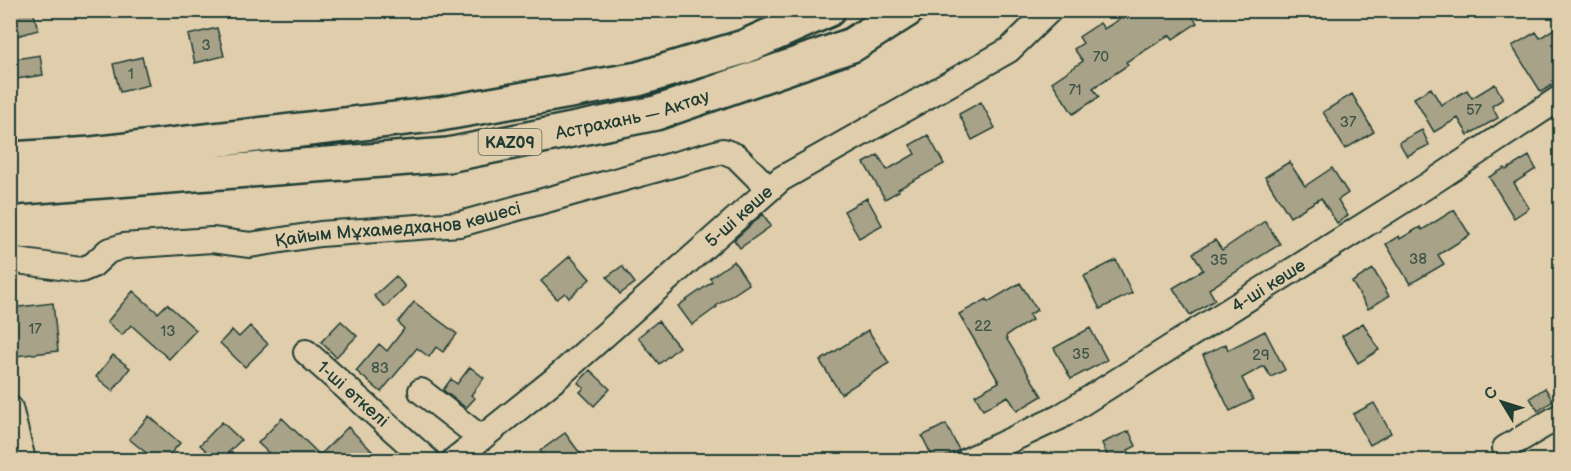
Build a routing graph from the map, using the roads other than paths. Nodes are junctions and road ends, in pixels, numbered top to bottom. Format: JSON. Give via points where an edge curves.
{"nodes":[{"id":1,"x":828,"y":10,"type":"edge"},
{"id":2,"x":907,"y":10,"type":"edge"},
{"id":3,"x":1050,"y":10,"type":"edge"},
{"id":4,"x":1560,"y":98,"type":"edge"},
{"id":5,"x":10,"y":159,"type":"edge"},
{"id":6,"x":92,"y":168,"type":"junction"},
{"id":7,"x":10,"y":188,"type":"edge"},
{"id":8,"x":769,"y":189,"type":"junction"},
{"id":9,"x":10,"y":260,"type":"edge"},
{"id":10,"x":306,"y":352,"type":"dead end"},
{"id":11,"x":421,"y":391,"type":"dead end"},
{"id":12,"x":10,"y":408,"type":"edge"},
{"id":13,"x":1560,"y":416,"type":"edge"},
{"id":14,"x":481,"y":438,"type":"junction"},
{"id":15,"x":1505,"y":448,"type":"dead end"},
{"id":16,"x":23,"y":460,"type":"edge"},
{"id":17,"x":427,"y":460,"type":"edge"},
{"id":18,"x":454,"y":460,"type":"edge"},
{"id":19,"x":968,"y":460,"type":"edge"}],
"edges":[{"from":1,"to":6,"type":"highway","name":"Астрахань — Актау","number":"KAZ09","via":[[744,47],[638,79]]},
{"from":2,"to":6,"type":"highway","name":"Астрахань — Актау","number":"KAZ09","via":[[852,45],[656,112],[448,155]]},
{"from":3,"to":8,"type":"street","name":"5-шi көше","via":[[1009,50]]},
{"from":4,"to":19,"type":"street","name":"4-шi көше","via":[[1060,417]]},
{"from":5,"to":6,"type":"highway","number":"KAZ09"},
{"from":6,"to":7,"type":"highway","number":"KAZ09"},
{"from":8,"to":9,"type":"street","name":"Қайым Мұхамедханов көшесi","via":[[736,156],[723,151],[460,224],[320,234],[250,245],[212,240],[123,246],[108,250],[93,265],[81,270]]},
{"from":8,"to":14,"type":"street","name":"5-шi көше","via":[[554,380]]},
{"from":10,"to":17,"type":"street","name":"1-ші өткелі"},
{"from":11,"to":14,"type":"street"},
{"from":12,"to":16,"type":"street"},
{"from":13,"to":15,"type":"street"},
{"from":14,"to":18,"type":"street","name":"5-шi көше"}]}
